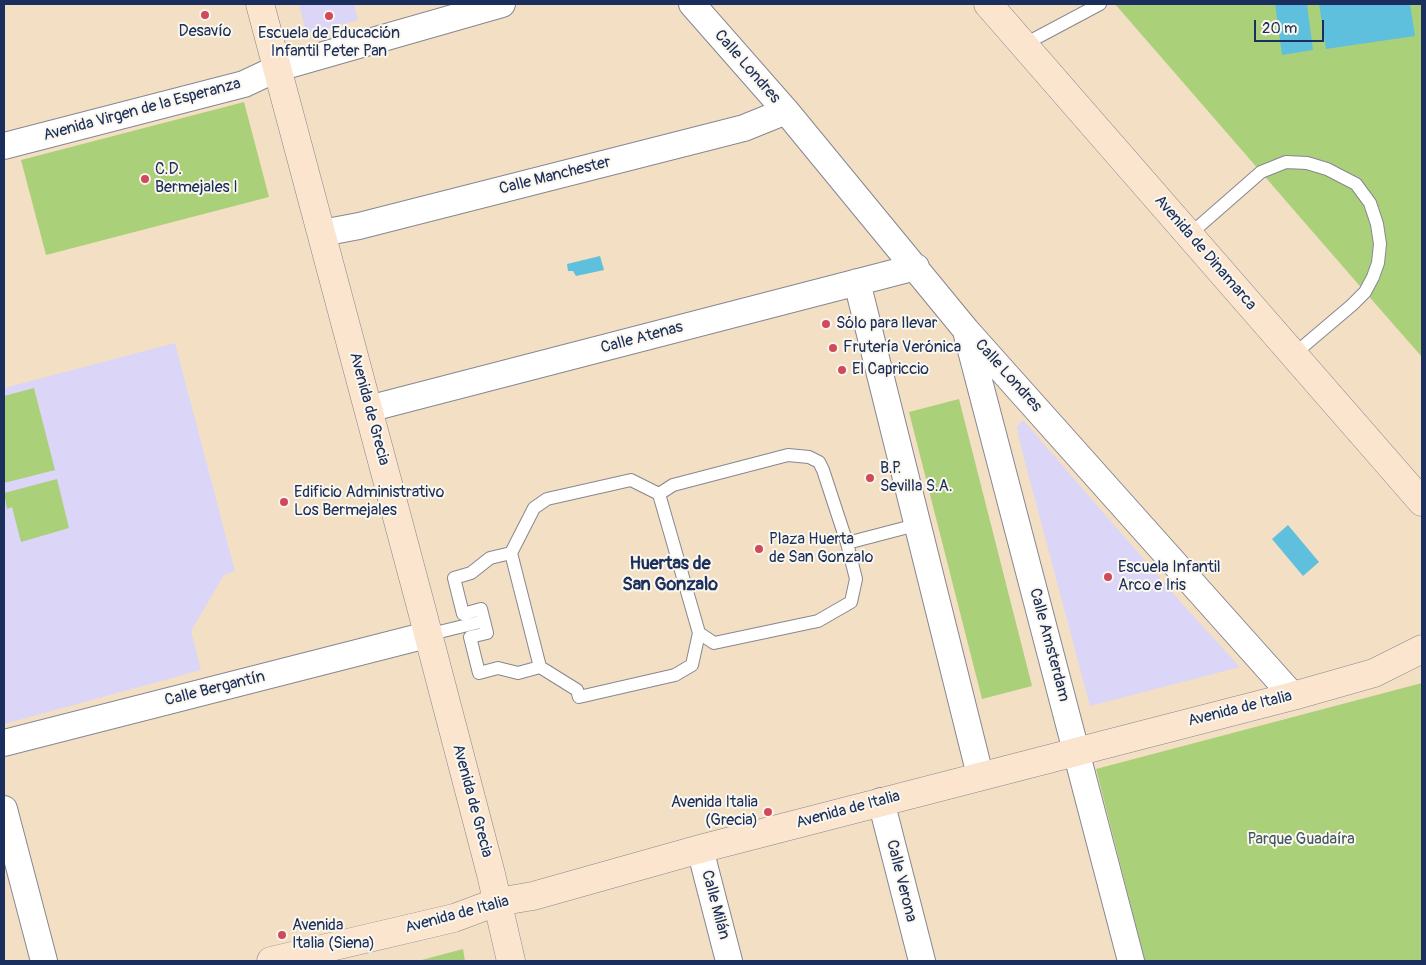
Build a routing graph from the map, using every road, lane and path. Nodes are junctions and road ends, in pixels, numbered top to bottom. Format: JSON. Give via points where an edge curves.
{"nodes":[{"id":1,"x":260,"y":4,"type":"edge"},
{"id":2,"x":502,"y":4,"type":"edge"},
{"id":3,"x":692,"y":4,"type":"edge"},
{"id":4,"x":988,"y":4,"type":"edge"},
{"id":5,"x":1100,"y":4,"type":"edge"},
{"id":6,"x":1023,"y":45,"type":"junction"},
{"id":7,"x":278,"y":68,"type":"junction"},
{"id":8,"x":786,"y":111,"type":"junction"},
{"id":9,"x":4,"y":146,"type":"edge"},
{"id":10,"x":322,"y":232,"type":"junction"},
{"id":11,"x":1189,"y":235,"type":"junction"},
{"id":12,"x":916,"y":267,"type":"junction"},
{"id":13,"x":857,"y":282,"type":"junction"},
{"id":14,"x":966,"y":330,"type":"junction"},
{"id":15,"x":1293,"y":355,"type":"junction"},
{"id":16,"x":368,"y":409,"type":"junction"},
{"id":17,"x":660,"y":494,"type":"junction"},
{"id":18,"x":1422,"y":502,"type":"edge"},
{"id":19,"x":916,"y":525,"type":"junction"},
{"id":20,"x":846,"y":543,"type":"junction"},
{"id":21,"x":511,"y":553,"type":"junction"},
{"id":22,"x":484,"y":621,"type":"junction"},
{"id":23,"x":699,"y":633,"type":"junction"},
{"id":24,"x":428,"y":635,"type":"junction"},
{"id":25,"x":1422,"y":649,"type":"edge"},
{"id":26,"x":540,"y":667,"type":"junction"},
{"id":27,"x":1293,"y":696,"type":"junction"},
{"id":28,"x":4,"y":743,"type":"edge"},
{"id":29,"x":1077,"y":750,"type":"junction"},
{"id":30,"x":980,"y":775,"type":"junction"},
{"id":31,"x":881,"y":802,"type":"junction"},
{"id":32,"x":4,"y":809,"type":"edge"},
{"id":33,"x":700,"y":849,"type":"junction"},
{"id":34,"x":498,"y":902,"type":"junction"},
{"id":35,"x":44,"y":961,"type":"edge"},
{"id":36,"x":271,"y":961,"type":"edge"},
{"id":37,"x":511,"y":961,"type":"edge"},
{"id":38,"x":730,"y":961,"type":"edge"},
{"id":39,"x":922,"y":961,"type":"edge"},
{"id":40,"x":1131,"y":961,"type":"edge"}],
"edges":[{"from":1,"to":7,"type":"main road","name":"Avenida de Grecia"},
{"from":2,"to":7,"type":"street","name":"Avenida Virgen de la Esperanza"},
{"from":3,"to":8,"type":"street","name":"Calle Londres"},
{"from":4,"to":6,"type":"main road","name":"Avenida de Dinamarca"},
{"from":5,"to":6,"type":"lane"},
{"from":6,"to":11,"type":"main road","name":"Avenida de Dinamarca"},
{"from":7,"to":9,"type":"street","name":"Avenida Virgen de la Esperanza","via":[[244,84]]},
{"from":7,"to":10,"type":"main road","name":"Avenida de Grecia"},
{"from":8,"to":10,"type":"street","name":"Calle Manchester","via":[[744,128],[359,226]]},
{"from":8,"to":12,"type":"street","name":"Calle Londres"},
{"from":10,"to":16,"type":"main road","name":"Avenida de Grecia"},
{"from":11,"to":15,"type":"main road","name":"Avenida de Dinamarca"},
{"from":11,"to":15,"type":"lane","via":[[1260,172],[1286,162],[1327,168],[1356,184],[1370,203],[1377,224],[1380,244],[1374,277],[1352,305]]},
{"from":12,"to":13,"type":"street","name":"Calle Atenas"},
{"from":12,"to":14,"type":"street","name":"Calle Londres"},
{"from":13,"to":16,"type":"street","name":"Calle Atenas"},
{"from":13,"to":19,"type":"street"},
{"from":14,"to":27,"type":"street","name":"Calle Londres"},
{"from":14,"to":29,"type":"street","name":"Calle Amsterdam"},
{"from":15,"to":18,"type":"main road","name":"Avenida de Dinamarca"},
{"from":16,"to":24,"type":"main road","name":"Avenida de Grecia"},
{"from":17,"to":20,"type":"lane","via":[[673,485],[788,455],[808,457],[819,462],[823,470]]},
{"from":17,"to":21,"type":"lane","via":[[631,480],[547,499],[534,508]]},
{"from":17,"to":23,"type":"lane"},
{"from":19,"to":20,"type":"lane"},
{"from":19,"to":30,"type":"street"},
{"from":20,"to":23,"type":"lane","via":[[856,579],[851,602],[818,621],[714,643]]},
{"from":21,"to":22,"type":"lane","via":[[488,559],[471,573],[454,578],[463,614],[481,609]]},
{"from":21,"to":26,"type":"lane"},
{"from":22,"to":24,"type":"lane"},
{"from":22,"to":26,"type":"lane","via":[[487,633],[470,637],[479,673],[498,668],[518,673]]},
{"from":23,"to":26,"type":"lane","via":[[692,665],[675,675],[610,691],[579,697],[577,690]]},
{"from":24,"to":28,"type":"street","name":"Calle Bergantín"},
{"from":24,"to":34,"type":"main road","name":"Avenida de Grecia"},
{"from":25,"to":27,"type":"main road","name":"Avenida de Italia","via":[[1374,673]]},
{"from":27,"to":29,"type":"main road","name":"Avenida de Italia"},
{"from":29,"to":30,"type":"main road","name":"Avenida de Italia"},
{"from":29,"to":40,"type":"street","name":"Calle Amsterdam"},
{"from":30,"to":31,"type":"main road","name":"Avenida de Italia"},
{"from":31,"to":33,"type":"main road","name":"Avenida de Italia"},
{"from":31,"to":39,"type":"street","name":"Calle Verona"},
{"from":32,"to":35,"type":"street"},
{"from":33,"to":34,"type":"main road","name":"Avenida de Italia","via":[[533,896]]},
{"from":33,"to":38,"type":"street","name":"Calle Milán"},
{"from":34,"to":36,"type":"main road","name":"Avenida de Italia","via":[[454,918]]},
{"from":34,"to":37,"type":"main road","name":"Avenida de Grecia"}]}
